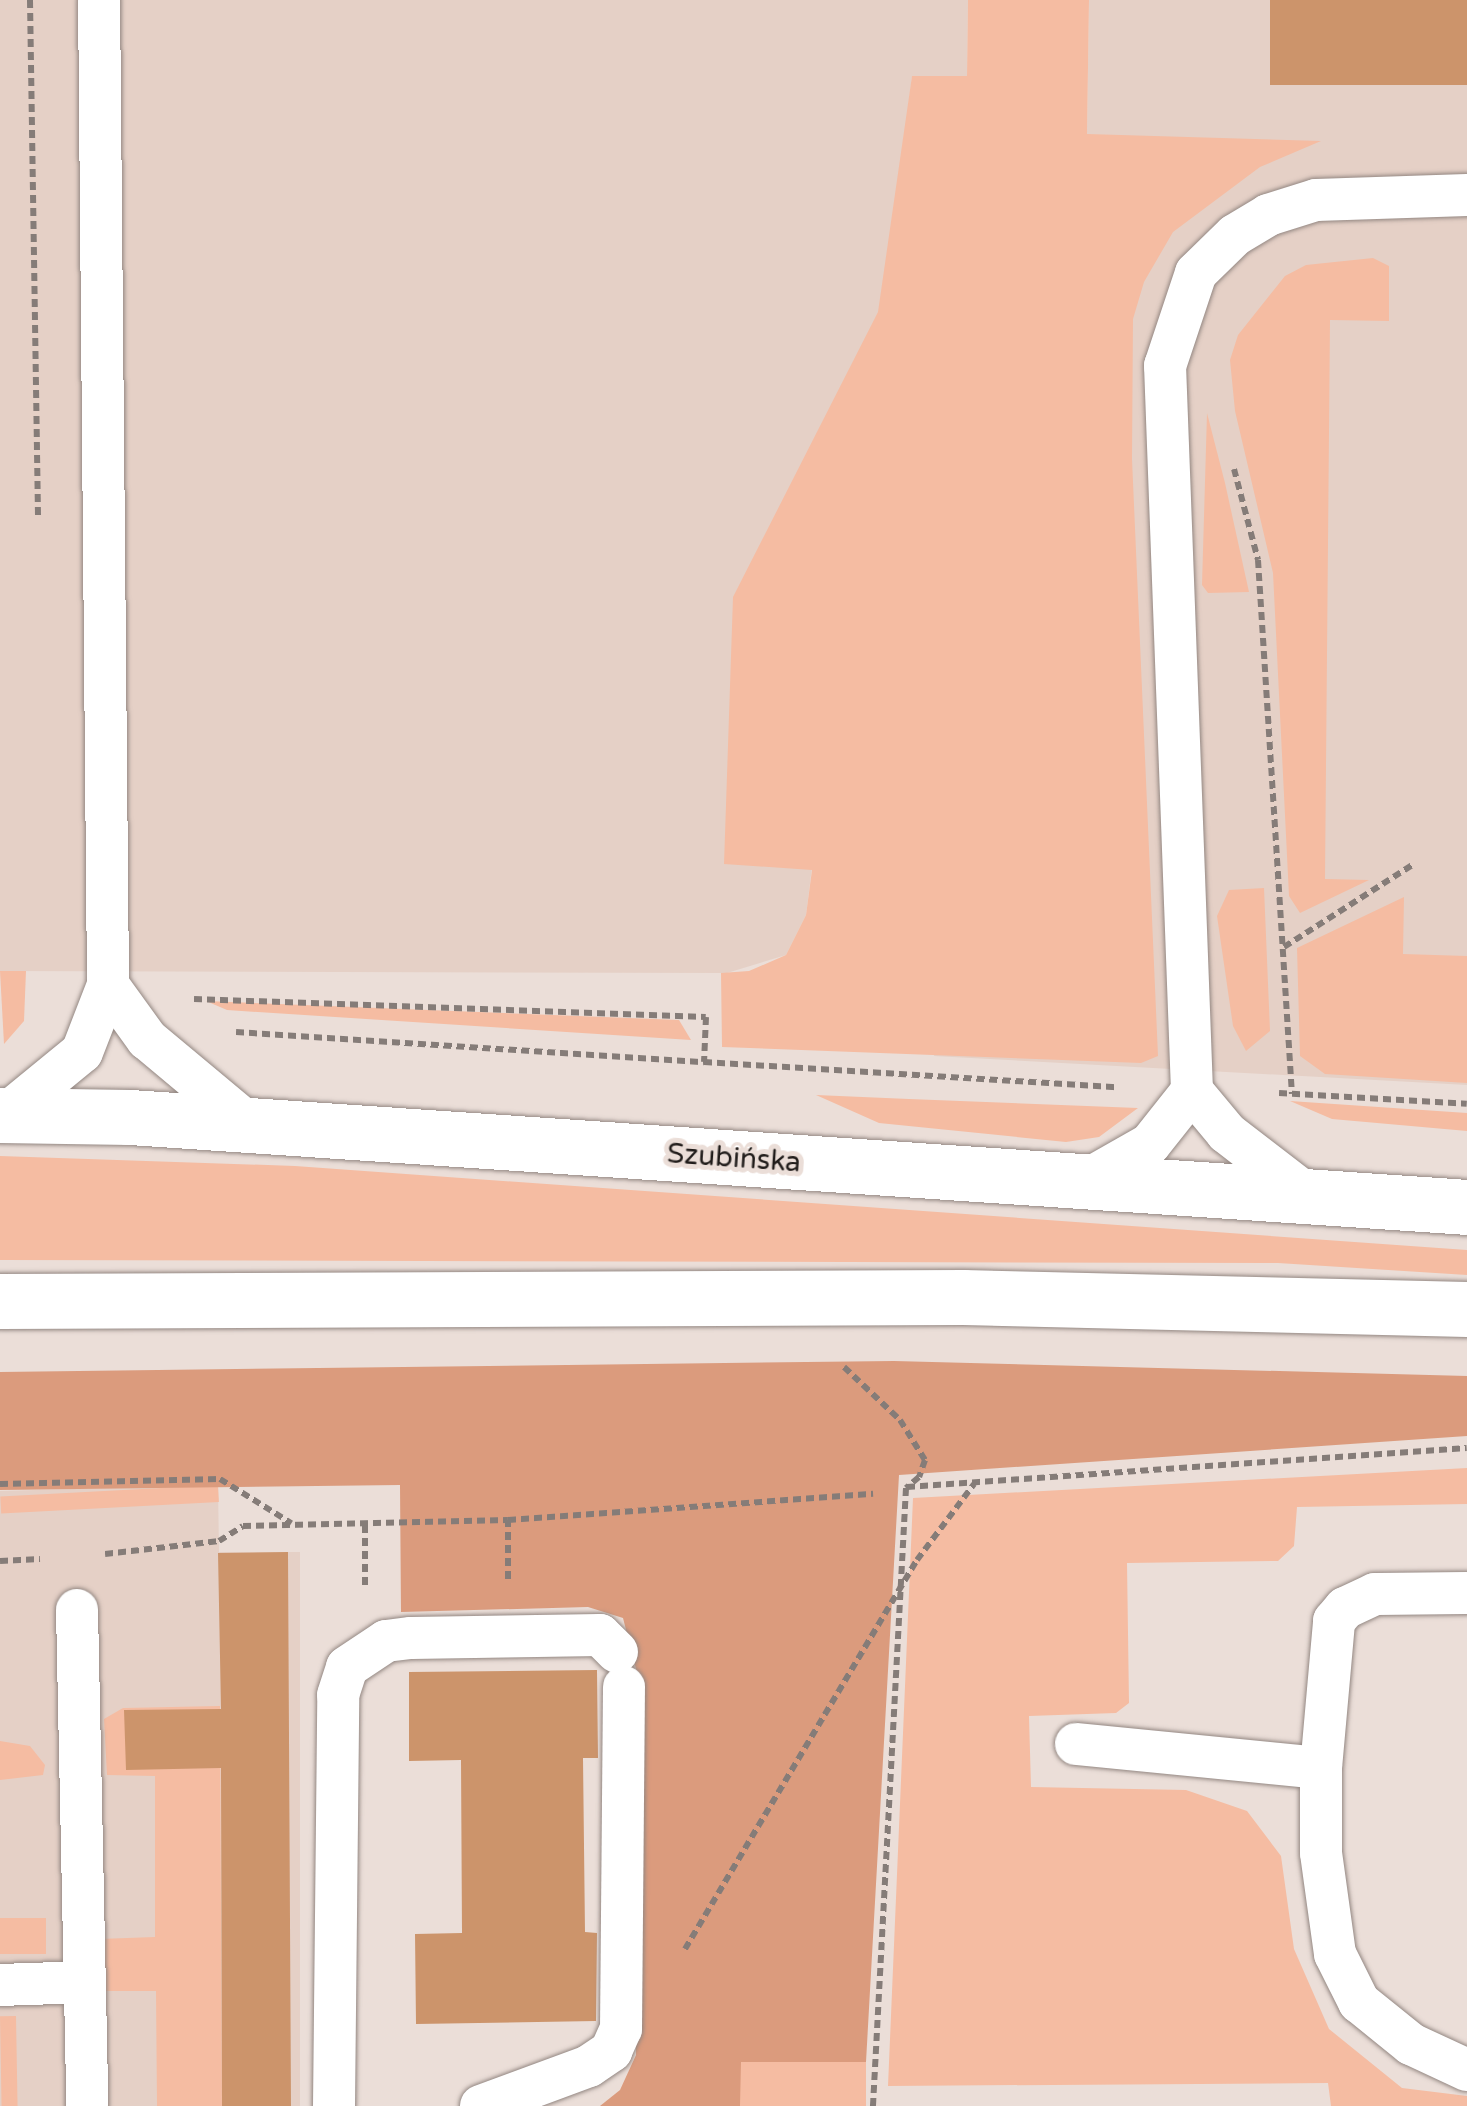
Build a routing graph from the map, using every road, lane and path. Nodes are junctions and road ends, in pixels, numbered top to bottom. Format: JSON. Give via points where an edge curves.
{"nodes":[{"id":1,"x":30,"y":0,"type":"edge"},
{"id":2,"x":99,"y":0,"type":"edge"},
{"id":3,"x":1467,"y":195,"type":"edge"},
{"id":4,"x":1232,"y":461,"type":"dead end"},
{"id":5,"x":38,"y":537,"type":"dead end"},
{"id":6,"x":1412,"y":865,"type":"dead end"},
{"id":7,"x":1284,"y":947,"type":"junction"},
{"id":8,"x":118,"y":1001,"type":"junction"},
{"id":9,"x":172,"y":1019,"type":"junction"},
{"id":10,"x":704,"y":1062,"type":"junction"},
{"id":11,"x":960,"y":1079,"type":"dead end"},
{"id":12,"x":1192,"y":1091,"type":"junction"},
{"id":13,"x":1292,"y":1094,"type":"dead end"},
{"id":14,"x":2,"y":1116,"type":"edge"},
{"id":15,"x":250,"y":1125,"type":"junction"},
{"id":16,"x":1084,"y":1182,"type":"junction"},
{"id":17,"x":1310,"y":1197,"type":"junction"},
{"id":18,"x":1467,"y":1207,"type":"edge"},
{"id":19,"x":0,"y":1301,"type":"edge"},
{"id":20,"x":1467,"y":1309,"type":"edge"},
{"id":21,"x":832,"y":1358,"type":"dead end"},
{"id":22,"x":1467,"y":1448,"type":"edge"},
{"id":23,"x":0,"y":1484,"type":"edge"},
{"id":24,"x":974,"y":1484,"type":"junction"},
{"id":25,"x":906,"y":1488,"type":"junction"},
{"id":26,"x":872,"y":1494,"type":"dead end"},
{"id":27,"x":293,"y":1524,"type":"junction"},
{"id":28,"x":902,"y":1590,"type":"junction"},
{"id":29,"x":1467,"y":1593,"type":"edge"},
{"id":30,"x":78,"y":1610,"type":"joint"},
{"id":31,"x":1076,"y":1744,"type":"dead end"},
{"id":32,"x":1322,"y":1768,"type":"junction"},
{"id":33,"x":683,"y":1952,"type":"dead end"},
{"id":34,"x":84,"y":1982,"type":"junction"},
{"id":35,"x":0,"y":1985,"type":"edge"},
{"id":36,"x":1467,"y":2070,"type":"edge"},
{"id":37,"x":87,"y":2106,"type":"edge"},
{"id":38,"x":334,"y":2106,"type":"edge"},
{"id":39,"x":481,"y":2106,"type":"edge"},
{"id":40,"x":873,"y":2106,"type":"edge"}],
"edges":[{"from":1,"to":5,"type":"path"},
{"from":2,"to":8,"type":"lane"},
{"from":3,"to":12,"type":"lane","via":[[1316,200],[1268,215],[1235,235],[1196,273],[1175,321],[1165,366],[1165,448]]},
{"from":4,"to":7,"type":"path","via":[[1258,560]]},
{"from":6,"to":7,"type":"path"},
{"from":7,"to":13,"type":"path"},
{"from":8,"to":9,"type":"path"},
{"from":8,"to":14,"type":"lane","via":[[82,1052]]},
{"from":8,"to":15,"type":"lane"},
{"from":9,"to":10,"type":"path","via":[[219,1032]]},
{"from":9,"to":10,"type":"path","via":[[198,996],[706,1017]]},
{"from":10,"to":11,"type":"path"},
{"from":12,"to":16,"type":"lane","via":[[1150,1144]]},
{"from":12,"to":17,"type":"lane","via":[[1227,1133]]},
{"from":14,"to":15,"type":"main road","name":"Szubińska"},
{"from":15,"to":16,"type":"main road","name":"Szubińska"},
{"from":16,"to":17,"type":"main road","name":"Szubińska"},
{"from":17,"to":18,"type":"main road","name":"Szubińska"},
{"from":19,"to":20,"type":"main road","via":[[963,1297]]},
{"from":21,"to":25,"type":"path","via":[[868,1385],[919,1444],[919,1477]]},
{"from":22,"to":24,"type":"path"},
{"from":23,"to":27,"type":"path","via":[[220,1479]]},
{"from":24,"to":25,"type":"path"},
{"from":24,"to":28,"type":"path"},
{"from":25,"to":28,"type":"path"},
{"from":26,"to":27,"type":"path","via":[[508,1520]]},
{"from":27,"to":30,"type":"path","via":[[243,1526],[219,1540],[76,1558]]},
{"from":28,"to":33,"type":"path"},
{"from":28,"to":40,"type":"path"},
{"from":29,"to":32,"type":"lane","via":[[1375,1594],[1344,1608],[1334,1621]]},
{"from":30,"to":34,"type":"lane"},
{"from":31,"to":32,"type":"lane"},
{"from":32,"to":36,"type":"lane","via":[[1322,1853],[1334,1954],[1359,2002],[1410,2044]]},
{"from":34,"to":35,"type":"lane"},
{"from":34,"to":37,"type":"lane"},
{"from":38,"to":39,"type":"lane","via":[[338,1695],[346,1667],[386,1640],[600,1635],[620,1669],[621,2028],[611,2052],[589,2066]]}]}
